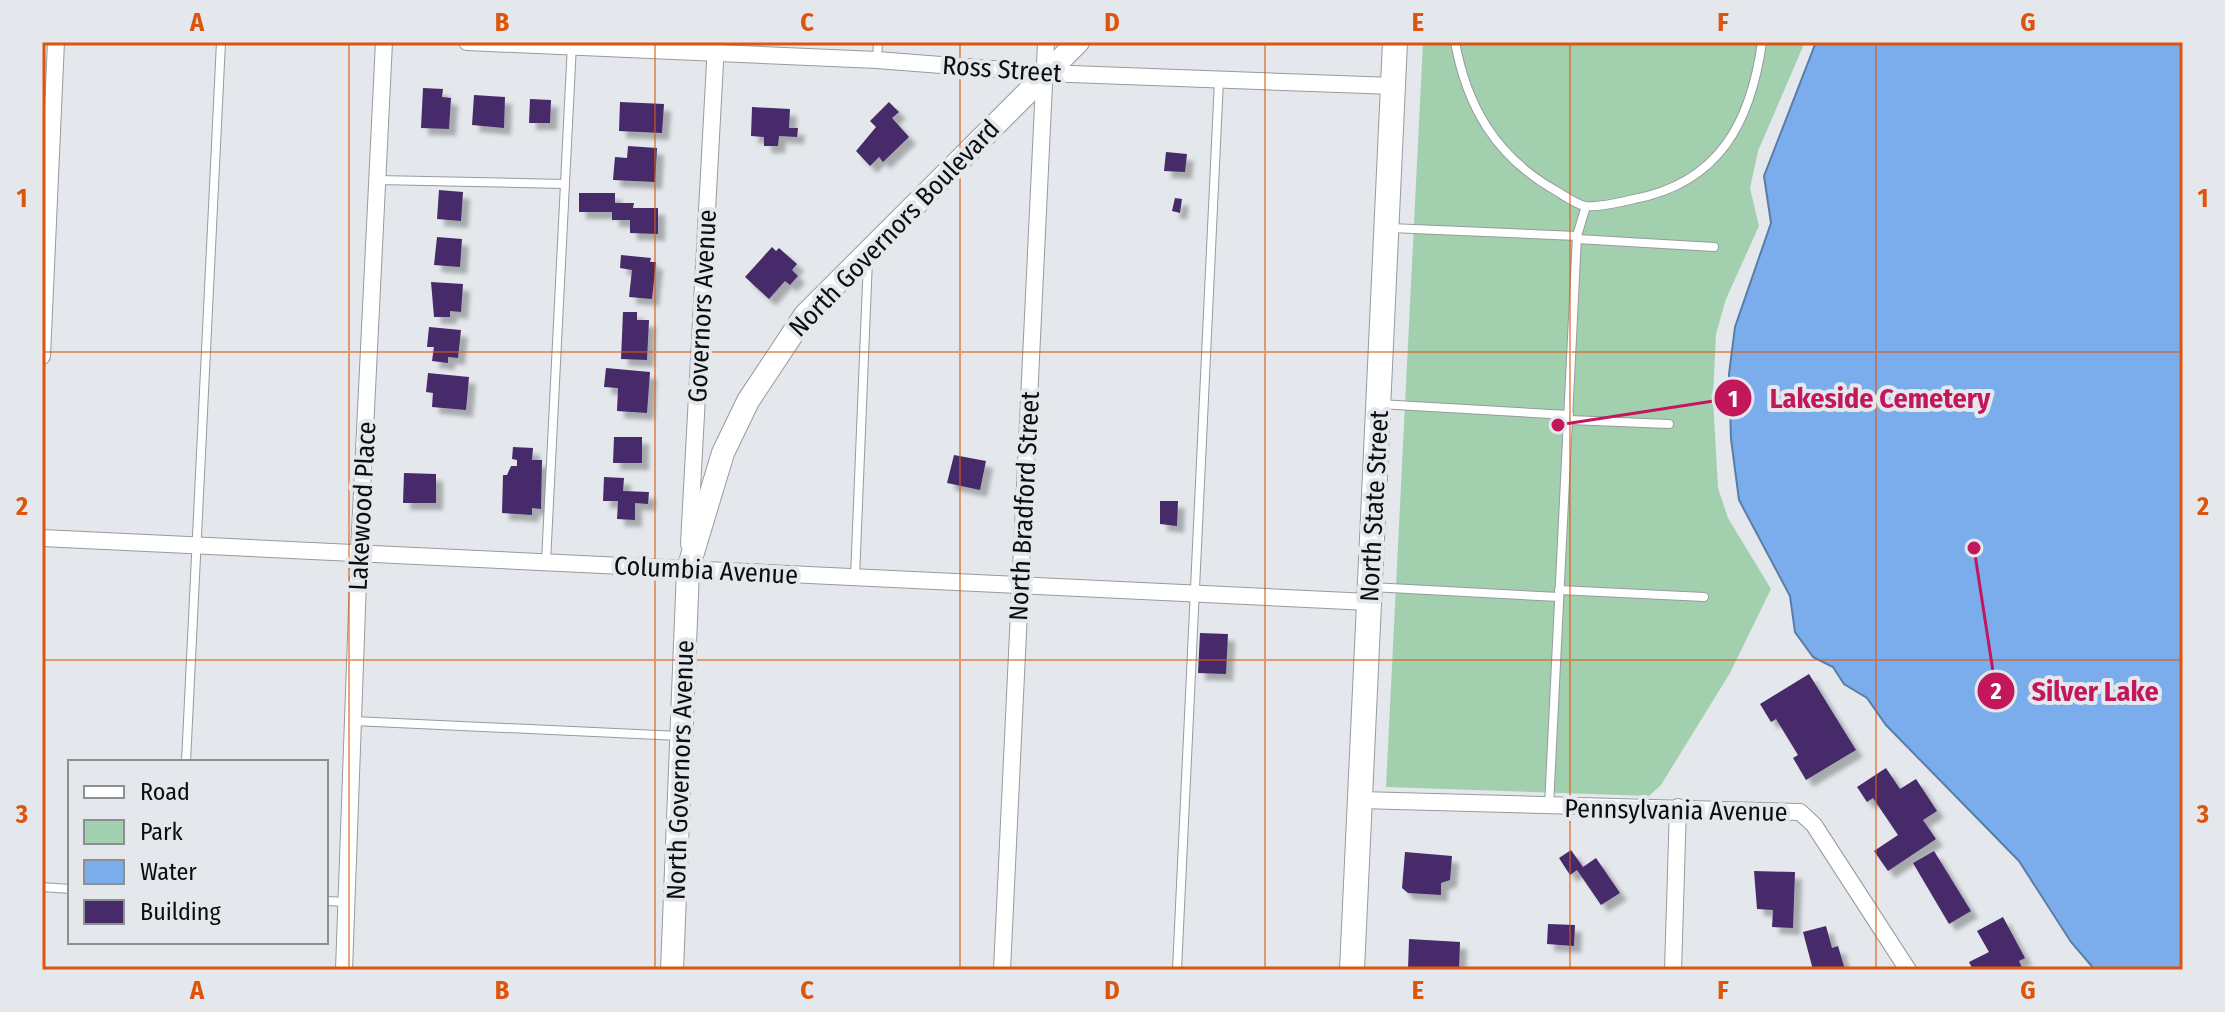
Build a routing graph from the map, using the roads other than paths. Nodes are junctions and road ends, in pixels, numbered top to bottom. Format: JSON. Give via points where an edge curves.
{"nodes":[{"id":1,"x":56,"y":42,"type":"edge"},
{"id":2,"x":221,"y":42,"type":"edge"},
{"id":3,"x":384,"y":42,"type":"edge"},
{"id":4,"x":467,"y":42,"type":"edge"},
{"id":5,"x":878,"y":42,"type":"edge"},
{"id":6,"x":1046,"y":42,"type":"edge"},
{"id":7,"x":1078,"y":42,"type":"edge"},
{"id":8,"x":1395,"y":42,"type":"edge"},
{"id":9,"x":1455,"y":42,"type":"edge"},
{"id":10,"x":1762,"y":42,"type":"edge"},
{"id":11,"x":572,"y":44,"type":"edge"},
{"id":12,"x":716,"y":48,"type":"edge"},
{"id":13,"x":877,"y":60,"type":"junction"},
{"id":14,"x":1044,"y":73,"type":"junction"},
{"id":15,"x":1219,"y":77,"type":"junction"},
{"id":16,"x":1393,"y":86,"type":"junction"},
{"id":17,"x":377,"y":180,"type":"junction"},
{"id":18,"x":565,"y":184,"type":"junction"},
{"id":19,"x":1586,"y":206,"type":"junction"},
{"id":20,"x":1385,"y":227,"type":"junction"},
{"id":21,"x":1577,"y":238,"type":"junction"},
{"id":22,"x":1714,"y":247,"type":"dead end"},
{"id":23,"x":869,"y":248,"type":"junction"},
{"id":24,"x":42,"y":356,"type":"edge"},
{"id":25,"x":1378,"y":404,"type":"junction"},
{"id":26,"x":1569,"y":417,"type":"junction"},
{"id":27,"x":1669,"y":424,"type":"dead end"},
{"id":28,"x":42,"y":538,"type":"edge"},
{"id":29,"x":196,"y":545,"type":"junction"},
{"id":30,"x":359,"y":553,"type":"junction"},
{"id":31,"x":546,"y":562,"type":"junction"},
{"id":32,"x":688,"y":569,"type":"junction"},
{"id":33,"x":855,"y":578,"type":"junction"},
{"id":34,"x":1020,"y":585,"type":"junction"},
{"id":35,"x":1195,"y":594,"type":"junction"},
{"id":36,"x":1559,"y":594,"type":"junction"},
{"id":37,"x":1370,"y":595,"type":"junction"},
{"id":38,"x":1704,"y":597,"type":"dead end"},
{"id":39,"x":353,"y":721,"type":"junction"},
{"id":40,"x":680,"y":736,"type":"junction"},
{"id":41,"x":186,"y":760,"type":"edge"},
{"id":42,"x":1360,"y":800,"type":"junction"},
{"id":43,"x":1549,"y":807,"type":"junction"},
{"id":44,"x":1678,"y":807,"type":"junction"},
{"id":45,"x":42,"y":887,"type":"edge"},
{"id":46,"x":68,"y":889,"type":"edge"},
{"id":47,"x":328,"y":901,"type":"edge"},
{"id":48,"x":347,"y":902,"type":"junction"},
{"id":49,"x":344,"y":970,"type":"edge"},
{"id":50,"x":672,"y":970,"type":"edge"},
{"id":51,"x":1002,"y":970,"type":"edge"},
{"id":52,"x":1177,"y":970,"type":"edge"},
{"id":53,"x":1352,"y":970,"type":"edge"},
{"id":54,"x":1673,"y":970,"type":"edge"},
{"id":55,"x":1908,"y":970,"type":"edge"}],
"edges":[{"from":1,"to":24,"type":"street"},
{"from":2,"to":29,"type":"lane"},
{"from":3,"to":17,"type":"street","name":"Lakewood Place"},
{"from":4,"to":11,"type":"street","name":"Ross Street"},
{"from":5,"to":13,"type":"lane"},
{"from":6,"to":14,"type":"street","name":"North Bradford Street"},
{"from":7,"to":14,"type":"main road","name":"North Governors Boulevard"},
{"from":8,"to":16,"type":"main road","name":"North State Street"},
{"from":9,"to":19,"type":"lane","via":[[1468,90],[1501,150],[1529,175]]},
{"from":10,"to":19,"type":"lane","via":[[1758,78],[1745,115],[1705,167],[1650,196]]},
{"from":11,"to":12,"type":"street","name":"Ross Street"},
{"from":11,"to":18,"type":"lane"},
{"from":12,"to":13,"type":"street","name":"Ross Street"},
{"from":12,"to":32,"type":"street","name":"Governors Avenue"},
{"from":13,"to":14,"type":"street","name":"Ross Street"},
{"from":14,"to":15,"type":"street","name":"Ross Street"},
{"from":14,"to":23,"type":"main road","name":"North Governors Boulevard"},
{"from":14,"to":34,"type":"street","name":"North Bradford Street"},
{"from":15,"to":16,"type":"street","name":"Ross Street"},
{"from":15,"to":35,"type":"lane"},
{"from":16,"to":20,"type":"main road","name":"North State Street"},
{"from":17,"to":18,"type":"lane"},
{"from":17,"to":30,"type":"street","name":"Lakewood Place"},
{"from":18,"to":31,"type":"lane"},
{"from":19,"to":21,"type":"lane"},
{"from":20,"to":21,"type":"lane"},
{"from":20,"to":25,"type":"main road","name":"North State Street"},
{"from":21,"to":22,"type":"lane"},
{"from":21,"to":26,"type":"lane"},
{"from":23,"to":32,"type":"main road","name":"North Governors Boulevard","via":[[805,315],[748,401],[706,500]]},
{"from":23,"to":33,"type":"lane"},
{"from":25,"to":26,"type":"lane"},
{"from":25,"to":37,"type":"main road","name":"North State Street"},
{"from":26,"to":27,"type":"lane"},
{"from":26,"to":36,"type":"lane"},
{"from":28,"to":29,"type":"street","name":"Columbia Avenue"},
{"from":29,"to":30,"type":"street","name":"Columbia Avenue"},
{"from":29,"to":41,"type":"lane"},
{"from":30,"to":31,"type":"street","name":"Columbia Avenue"},
{"from":30,"to":39,"type":"street","name":"Lakewood Place"},
{"from":31,"to":32,"type":"street","name":"Columbia Avenue"},
{"from":32,"to":33,"type":"street","name":"Columbia Avenue"},
{"from":32,"to":40,"type":"main road","name":"North Governors Avenue"},
{"from":33,"to":34,"type":"street","name":"Columbia Avenue"},
{"from":34,"to":35,"type":"street","name":"Columbia Avenue"},
{"from":34,"to":51,"type":"street","name":"North Bradford Street"},
{"from":35,"to":37,"type":"street","name":"Columbia Avenue"},
{"from":35,"to":52,"type":"lane"},
{"from":36,"to":37,"type":"lane"},
{"from":36,"to":38,"type":"lane"},
{"from":36,"to":43,"type":"lane"},
{"from":37,"to":42,"type":"main road","name":"North State Street"},
{"from":39,"to":40,"type":"lane"},
{"from":39,"to":48,"type":"street","name":"Lakewood Place"},
{"from":40,"to":50,"type":"main road","name":"North Governors Avenue"},
{"from":42,"to":43,"type":"street","name":"Pennsylvania Avenue"},
{"from":42,"to":53,"type":"main road","name":"North State Street"},
{"from":43,"to":44,"type":"street","name":"Pennsylvania Avenue"},
{"from":44,"to":54,"type":"street"},
{"from":44,"to":55,"type":"street","name":"Pennsylvania Avenue","via":[[1787,809],[1808,817]]},
{"from":45,"to":46,"type":"lane"},
{"from":47,"to":48,"type":"lane"},
{"from":48,"to":49,"type":"street","name":"Lakewood Place"}]}
